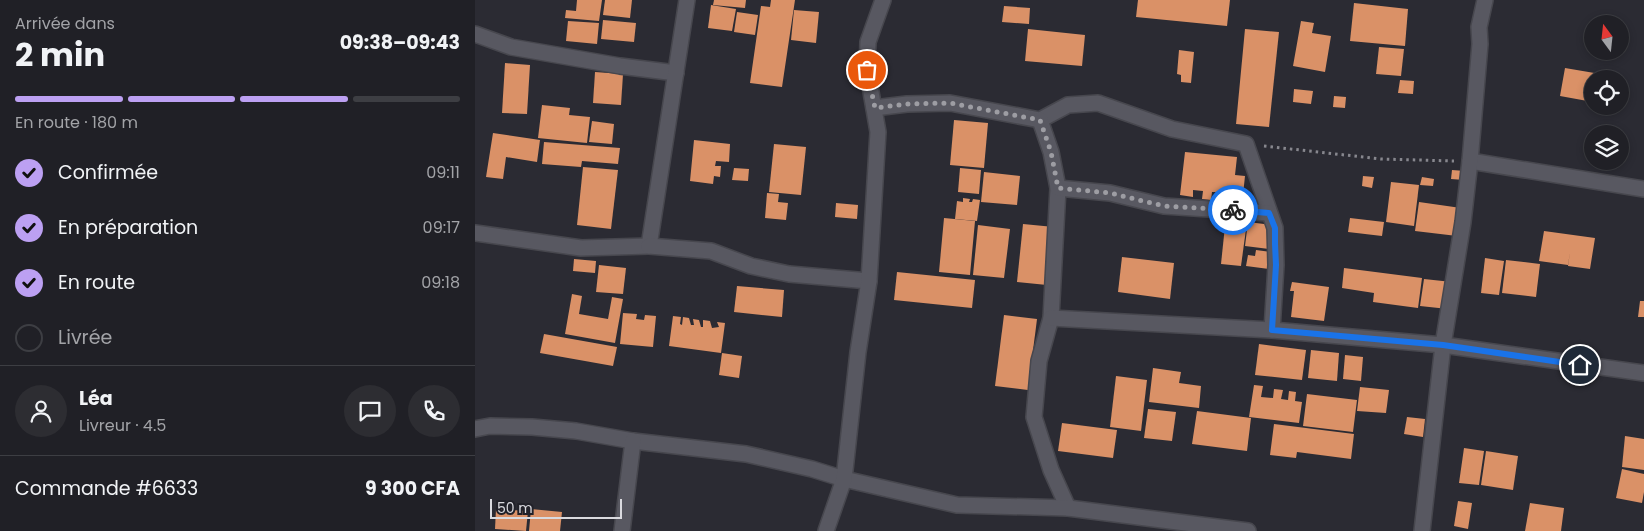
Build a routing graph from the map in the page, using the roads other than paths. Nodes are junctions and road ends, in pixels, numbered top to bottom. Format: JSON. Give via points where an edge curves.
{"nodes":[{"id":1,"x":687,"y":0,"type":"edge"},
{"id":2,"x":883,"y":0,"type":"edge"},
{"id":3,"x":1485,"y":0,"type":"edge"},
{"id":4,"x":475,"y":34,"type":"edge"},
{"id":5,"x":676,"y":73,"type":"junction"},
{"id":6,"x":875,"y":108,"type":"junction"},
{"id":7,"x":1040,"y":120,"type":"junction"},
{"id":8,"x":1470,"y":161,"type":"junction"},
{"id":9,"x":1058,"y":188,"type":"junction"},
{"id":10,"x":1644,"y":189,"type":"edge"},
{"id":11,"x":1269,"y":213,"type":"junction"},
{"id":12,"x":475,"y":234,"type":"edge"},
{"id":13,"x":649,"y":246,"type":"junction"},
{"id":14,"x":869,"y":281,"type":"junction"},
{"id":15,"x":1051,"y":318,"type":"junction"},
{"id":16,"x":1272,"y":330,"type":"junction"},
{"id":17,"x":1443,"y":345,"type":"junction"},
{"id":18,"x":1644,"y":374,"type":"edge"},
{"id":19,"x":475,"y":429,"type":"edge"},
{"id":20,"x":633,"y":441,"type":"junction"},
{"id":21,"x":844,"y":479,"type":"junction"},
{"id":22,"x":1068,"y":508,"type":"junction"},
{"id":23,"x":622,"y":531,"type":"edge"},
{"id":24,"x":826,"y":531,"type":"edge"},
{"id":25,"x":1248,"y":531,"type":"edge"},
{"id":26,"x":1422,"y":531,"type":"edge"}],
"edges":[{"from":1,"to":5,"type":"street"},
{"from":2,"to":6,"type":"street","via":[[868,42],[867,70]]},
{"from":3,"to":8,"type":"street","via":[[1479,27]]},
{"from":4,"to":5,"type":"street","via":[[511,47]]},
{"from":5,"to":13,"type":"street"},
{"from":6,"to":7,"type":"street","via":[[950,103]]},
{"from":6,"to":14,"type":"street","via":[[878,140]]},
{"from":7,"to":9,"type":"street"},
{"from":7,"to":11,"type":"street","via":[[1068,105],[1098,103],[1172,129],[1246,144]]},
{"from":8,"to":10,"type":"street"},
{"from":8,"to":17,"type":"street"},
{"from":9,"to":11,"type":"street","via":[[1110,193],[1164,206]]},
{"from":9,"to":15,"type":"street"},
{"from":11,"to":16,"type":"street","via":[[1275,228],[1276,265]]},
{"from":12,"to":13,"type":"street","via":[[581,248]]},
{"from":13,"to":14,"type":"street","via":[[711,251],[751,266],[789,274]]},
{"from":14,"to":21,"type":"street"},
{"from":15,"to":16,"type":"street"},
{"from":15,"to":22,"type":"street","via":[[1039,361],[1034,417],[1051,470]]},
{"from":16,"to":17,"type":"street"},
{"from":17,"to":18,"type":"street"},
{"from":17,"to":26,"type":"street"},
{"from":19,"to":20,"type":"street","via":[[532,427]]},
{"from":20,"to":21,"type":"street","via":[[746,454]]},
{"from":20,"to":23,"type":"street"},
{"from":21,"to":22,"type":"street","via":[[957,505]]},
{"from":21,"to":24,"type":"street"},
{"from":22,"to":25,"type":"street"}]}
